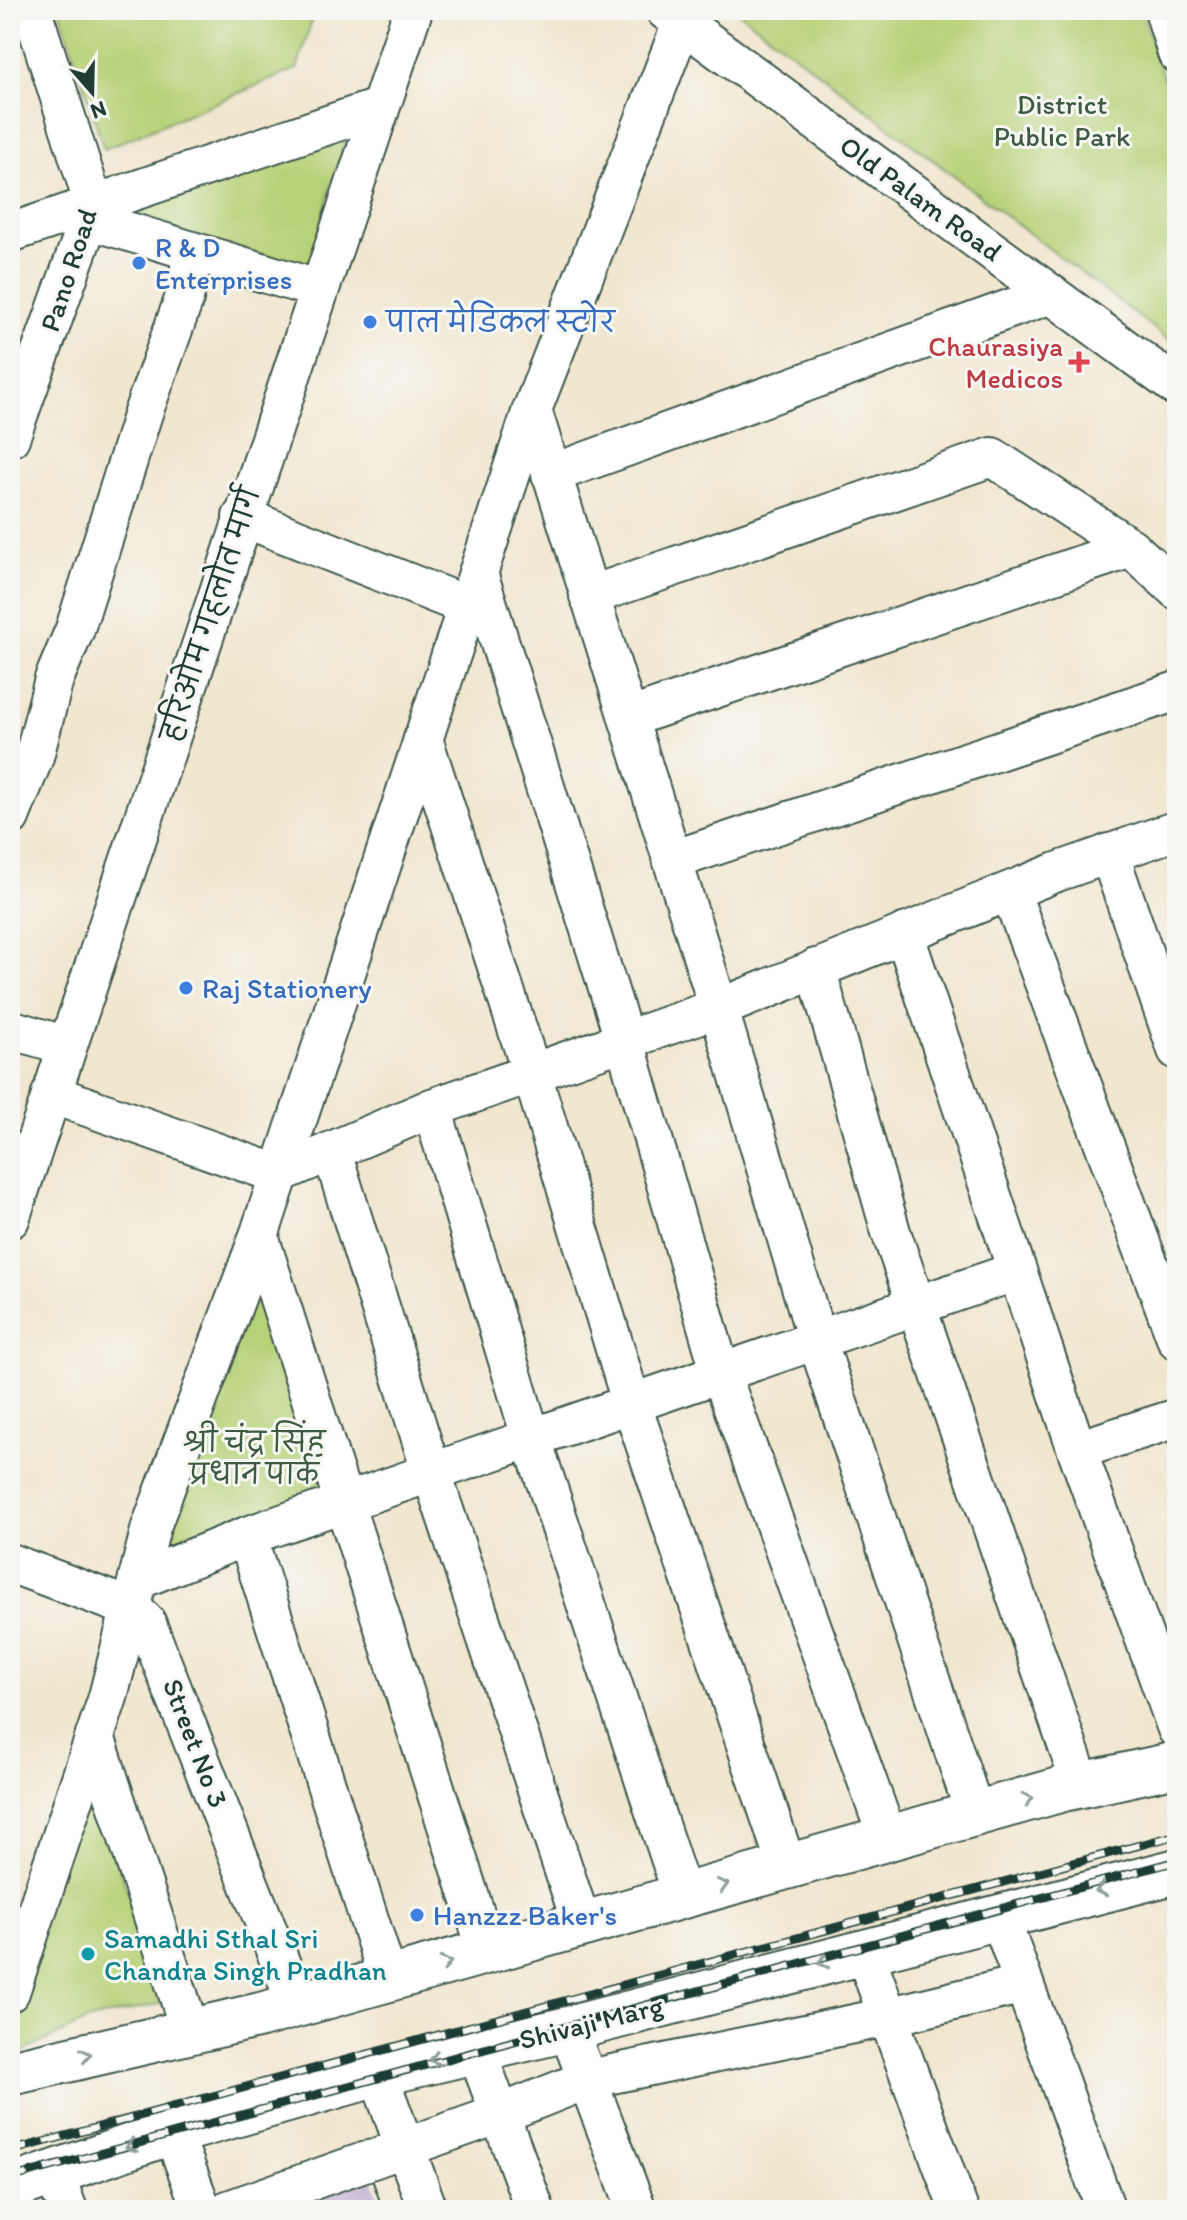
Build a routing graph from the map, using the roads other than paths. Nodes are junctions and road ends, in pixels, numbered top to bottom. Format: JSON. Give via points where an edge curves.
{"nodes":[{"id":1,"x":32,"y":10,"type":"edge"},
{"id":2,"x":413,"y":10,"type":"edge"},
{"id":3,"x":1164,"y":10,"type":"edge"},
{"id":4,"x":674,"y":16,"type":"edge"},
{"id":5,"x":1177,"y":53,"type":"edge"},
{"id":6,"x":378,"y":108,"type":"junction"},
{"id":7,"x":92,"y":212,"type":"junction"},
{"id":8,"x":10,"y":233,"type":"edge"},
{"id":9,"x":193,"y":252,"type":"junction"},
{"id":10,"x":317,"y":289,"type":"junction"},
{"id":11,"x":1051,"y":294,"type":"junction"},
{"id":12,"x":1177,"y":387,"type":"edge"},
{"id":13,"x":532,"y":410,"type":"junction"},
{"id":14,"x":10,"y":438,"type":"edge"},
{"id":15,"x":551,"y":474,"type":"junction"},
{"id":16,"x":242,"y":517,"type":"junction"},
{"id":17,"x":1131,"y":548,"type":"junction"},
{"id":18,"x":472,"y":589,"type":"junction"},
{"id":19,"x":1177,"y":590,"type":"edge"},
{"id":20,"x":589,"y":596,"type":"junction"},
{"id":21,"x":1177,"y":691,"type":"edge"},
{"id":22,"x":628,"y":718,"type":"junction"},
{"id":23,"x":423,"y":739,"type":"junction"},
{"id":24,"x":10,"y":817,"type":"edge"},
{"id":25,"x":1177,"y":830,"type":"edge"},
{"id":26,"x":1109,"y":853,"type":"junction"},
{"id":27,"x":673,"y":860,"type":"junction"},
{"id":28,"x":1010,"y":891,"type":"junction"},
{"id":29,"x":904,"y":933,"type":"junction"},
{"id":30,"x":816,"y":968,"type":"junction"},
{"id":31,"x":718,"y":1006,"type":"junction"},
{"id":32,"x":10,"y":1029,"type":"edge"},
{"id":33,"x":625,"y":1042,"type":"junction"},
{"id":34,"x":67,"y":1046,"type":"junction"},
{"id":35,"x":1177,"y":1050,"type":"edge"},
{"id":36,"x":532,"y":1074,"type":"junction"},
{"id":37,"x":51,"y":1094,"type":"junction"},
{"id":38,"x":432,"y":1108,"type":"junction"},
{"id":39,"x":332,"y":1152,"type":"junction"},
{"id":40,"x":278,"y":1174,"type":"junction"},
{"id":41,"x":10,"y":1219,"type":"edge"},
{"id":42,"x":259,"y":1236,"type":"junction"},
{"id":43,"x":1017,"y":1271,"type":"junction"},
{"id":44,"x":918,"y":1304,"type":"junction"},
{"id":45,"x":816,"y":1337,"type":"junction"},
{"id":46,"x":1177,"y":1340,"type":"edge"},
{"id":47,"x":720,"y":1371,"type":"junction"},
{"id":48,"x":631,"y":1402,"type":"junction"},
{"id":49,"x":1177,"y":1418,"type":"edge"},
{"id":50,"x":531,"y":1437,"type":"junction"},
{"id":51,"x":1077,"y":1450,"type":"junction"},
{"id":52,"x":431,"y":1471,"type":"junction"},
{"id":53,"x":344,"y":1501,"type":"junction"},
{"id":54,"x":247,"y":1536,"type":"junction"},
{"id":55,"x":10,"y":1563,"type":"edge"},
{"id":56,"x":134,"y":1594,"type":"junction"},
{"id":57,"x":1177,"y":1729,"type":"edge"},
{"id":58,"x":95,"y":1736,"type":"junction"},
{"id":59,"x":1177,"y":1764,"type":"edge"},
{"id":60,"x":1081,"y":1785,"type":"junction"},
{"id":61,"x":975,"y":1814,"type":"junction"},
{"id":62,"x":888,"y":1839,"type":"junction"},
{"id":63,"x":787,"y":1867,"type":"junction"},
{"id":64,"x":1177,"y":1871,"type":"edge"},
{"id":65,"x":683,"y":1897,"type":"junction"},
{"id":66,"x":999,"y":1915,"type":"junction"},
{"id":67,"x":582,"y":1925,"type":"junction"},
{"id":68,"x":487,"y":1951,"type":"junction"},
{"id":69,"x":864,"y":1951,"type":"junction"},
{"id":70,"x":388,"y":1979,"type":"junction"},
{"id":71,"x":1024,"y":1984,"type":"junction"},
{"id":72,"x":10,"y":1992,"type":"edge"},
{"id":73,"x":297,"y":2005,"type":"junction"},
{"id":74,"x":887,"y":2017,"type":"junction"},
{"id":75,"x":568,"y":2029,"type":"junction"},
{"id":76,"x":190,"y":2031,"type":"junction"},
{"id":77,"x":476,"y":2049,"type":"junction"},
{"id":78,"x":10,"y":2073,"type":"edge"},
{"id":79,"x":378,"y":2074,"type":"junction"},
{"id":80,"x":588,"y":2079,"type":"junction"},
{"id":81,"x":500,"y":2114,"type":"junction"},
{"id":82,"x":173,"y":2133,"type":"junction"},
{"id":83,"x":405,"y":2148,"type":"junction"},
{"id":84,"x":10,"y":2188,"type":"edge"},
{"id":85,"x":61,"y":2191,"type":"edge"},
{"id":86,"x":202,"y":2210,"type":"edge"},
{"id":87,"x":228,"y":2210,"type":"edge"},
{"id":88,"x":428,"y":2210,"type":"edge"},
{"id":89,"x":535,"y":2210,"type":"edge"},
{"id":90,"x":637,"y":2210,"type":"edge"},
{"id":91,"x":959,"y":2210,"type":"edge"},
{"id":92,"x":1106,"y":2210,"type":"edge"}],
"edges":[{"from":1,"to":7,"type":"street","name":"Pano Road"},
{"from":2,"to":6,"type":"street","name":"हरिओम गहलोत मार्ग"},
{"from":3,"to":5,"type":"street"},
{"from":4,"to":11,"type":"street","name":"Old Palam Road"},
{"from":4,"to":13,"type":"street"},
{"from":6,"to":7,"type":"street"},
{"from":6,"to":10,"type":"street","name":"हरिओम गहलोत मार्ग"},
{"from":7,"to":8,"type":"street"},
{"from":7,"to":9,"type":"street"},
{"from":7,"to":14,"type":"street","name":"Pano Road"},
{"from":9,"to":10,"type":"street"},
{"from":9,"to":24,"type":"street","via":[[184,299]]},
{"from":10,"to":16,"type":"street","name":"हरिओम गहलोत मार्ग"},
{"from":11,"to":12,"type":"street","name":"Old Palam Road"},
{"from":11,"to":15,"type":"street"},
{"from":13,"to":15,"type":"street"},
{"from":13,"to":18,"type":"street"},
{"from":15,"to":20,"type":"street"},
{"from":16,"to":18,"type":"street"},
{"from":16,"to":34,"type":"street","name":"हरिओम गहलोत मार्ग"},
{"from":17,"to":19,"type":"street"},
{"from":17,"to":20,"type":"street","via":[[992,457]]},
{"from":17,"to":22,"type":"street"},
{"from":18,"to":23,"type":"street"},
{"from":18,"to":33,"type":"street"},
{"from":20,"to":22,"type":"street"},
{"from":21,"to":27,"type":"street"},
{"from":22,"to":27,"type":"street"},
{"from":23,"to":36,"type":"street"},
{"from":23,"to":40,"type":"street"},
{"from":25,"to":26,"type":"street"},
{"from":26,"to":28,"type":"street"},
{"from":26,"to":35,"type":"street"},
{"from":27,"to":31,"type":"street"},
{"from":28,"to":29,"type":"street"},
{"from":28,"to":46,"type":"street"},
{"from":29,"to":30,"type":"street"},
{"from":29,"to":43,"type":"street"},
{"from":30,"to":31,"type":"street"},
{"from":30,"to":44,"type":"street","via":[[891,1232]]},
{"from":31,"to":33,"type":"street"},
{"from":31,"to":45,"type":"street"},
{"from":32,"to":34,"type":"street"},
{"from":33,"to":36,"type":"street"},
{"from":33,"to":47,"type":"street"},
{"from":34,"to":37,"type":"street","name":"हरिओम गहलोत मार्ग"},
{"from":36,"to":38,"type":"street"},
{"from":36,"to":48,"type":"street"},
{"from":37,"to":40,"type":"street"},
{"from":37,"to":41,"type":"street","name":"हरिओम गहलोत मार्ग"},
{"from":38,"to":39,"type":"street"},
{"from":38,"to":50,"type":"street"},
{"from":39,"to":40,"type":"street"},
{"from":39,"to":52,"type":"street"},
{"from":40,"to":42,"type":"street"},
{"from":42,"to":53,"type":"street"},
{"from":42,"to":56,"type":"street","via":[[151,1527]]},
{"from":43,"to":44,"type":"street"},
{"from":43,"to":51,"type":"street"},
{"from":44,"to":45,"type":"street"},
{"from":44,"to":60,"type":"street"},
{"from":45,"to":47,"type":"street"},
{"from":45,"to":61,"type":"street"},
{"from":47,"to":48,"type":"street"},
{"from":47,"to":62,"type":"street"},
{"from":48,"to":50,"type":"street"},
{"from":48,"to":63,"type":"street"},
{"from":49,"to":51,"type":"street"},
{"from":50,"to":52,"type":"street"},
{"from":50,"to":65,"type":"street"},
{"from":51,"to":57,"type":"street"},
{"from":52,"to":53,"type":"street"},
{"from":52,"to":67,"type":"street"},
{"from":53,"to":54,"type":"street"},
{"from":53,"to":68,"type":"street"},
{"from":54,"to":56,"type":"street"},
{"from":54,"to":70,"type":"street"},
{"from":55,"to":56,"type":"street"},
{"from":56,"to":58,"type":"street"},
{"from":56,"to":73,"type":"street","name":"Street No 3"},
{"from":58,"to":72,"type":"street"},
{"from":58,"to":76,"type":"street"},
{"from":59,"to":60,"type":"main road"},
{"from":61,"to":60,"type":"main road","one_way":true},
{"from":61,"to":62,"type":"main road"},
{"from":62,"to":63,"type":"main road"},
{"from":65,"to":63,"type":"main road","one_way":true},
{"from":64,"to":66,"type":"main road","name":"Shivaji Marg","one_way":true},
{"from":65,"to":67,"type":"main road"},
{"from":66,"to":69,"type":"main road","name":"Shivaji Marg"},
{"from":66,"to":71,"type":"street"},
{"from":67,"to":68,"type":"main road"},
{"from":70,"to":68,"type":"main road","one_way":true},
{"from":69,"to":74,"type":"street"},
{"from":69,"to":75,"type":"main road","name":"Shivaji Marg","one_way":true},
{"from":70,"to":73,"type":"main road"},
{"from":71,"to":74,"type":"street"},
{"from":71,"to":92,"type":"street"},
{"from":73,"to":76,"type":"main road"},
{"from":74,"to":80,"type":"street"},
{"from":74,"to":91,"type":"street"},
{"from":75,"to":77,"type":"main road","name":"Shivaji Marg"},
{"from":75,"to":80,"type":"street"},
{"from":78,"to":76,"type":"main road","one_way":true},
{"from":77,"to":79,"type":"main road","name":"Shivaji Marg","one_way":true},
{"from":77,"to":81,"type":"street"},
{"from":79,"to":82,"type":"main road","name":"Shivaji Marg"},
{"from":79,"to":83,"type":"street"},
{"from":80,"to":81,"type":"street"},
{"from":80,"to":90,"type":"street"},
{"from":81,"to":83,"type":"street"},
{"from":81,"to":89,"type":"street"},
{"from":82,"to":85,"type":"main road","name":"Shivaji Marg","one_way":true},
{"from":82,"to":86,"type":"street"},
{"from":83,"to":87,"type":"street"},
{"from":83,"to":88,"type":"street"},
{"from":84,"to":85,"type":"main road","name":"Shivaji Marg"}]}
